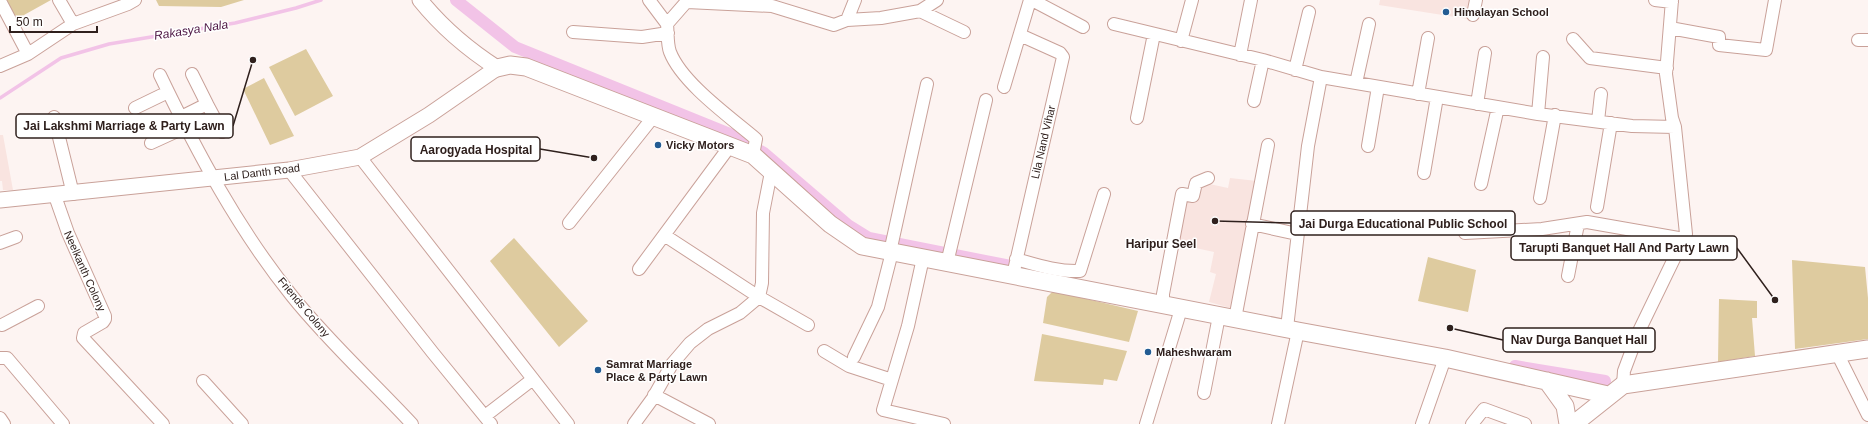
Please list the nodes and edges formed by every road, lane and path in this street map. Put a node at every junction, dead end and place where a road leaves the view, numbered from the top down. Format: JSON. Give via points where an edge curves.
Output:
{"nodes":[{"id":1,"x":59,"y":0,"type":"edge"},
{"id":2,"x":135,"y":0,"type":"edge"},
{"id":3,"x":420,"y":0,"type":"edge"},
{"id":4,"x":649,"y":0,"type":"edge"},
{"id":5,"x":855,"y":0,"type":"edge"},
{"id":6,"x":938,"y":0,"type":"edge"},
{"id":7,"x":1031,"y":0,"type":"edge"},
{"id":8,"x":1192,"y":0,"type":"edge"},
{"id":9,"x":1251,"y":0,"type":"edge"},
{"id":10,"x":1476,"y":0,"type":"edge"},
{"id":11,"x":1655,"y":0,"type":"edge"},
{"id":12,"x":1775,"y":0,"type":"edge"},
{"id":13,"x":0,"y":1,"type":"edge"},
{"id":14,"x":688,"y":1,"type":"edge"},
{"id":15,"x":1672,"y":1,"type":"edge"},
{"id":16,"x":920,"y":11,"type":"junction"},
{"id":17,"x":1309,"y":12,"type":"dead end"},
{"id":18,"x":1473,"y":15,"type":"dead end"},
{"id":19,"x":846,"y":20,"type":"junction"},
{"id":20,"x":74,"y":24,"type":"junction"},
{"id":21,"x":1114,"y":24,"type":"dead end"},
{"id":22,"x":1369,"y":24,"type":"dead end"},
{"id":23,"x":1082,"y":27,"type":"dead end"},
{"id":24,"x":1670,"y":28,"type":"junction"},
{"id":25,"x":668,"y":29,"type":"junction"},
{"id":26,"x":573,"y":32,"type":"dead end"},
{"id":27,"x":964,"y":32,"type":"dead end"},
{"id":28,"x":1154,"y":34,"type":"junction"},
{"id":29,"x":1020,"y":35,"type":"junction"},
{"id":30,"x":1428,"y":38,"type":"dead end"},
{"id":31,"x":1573,"y":39,"type":"dead end"},
{"id":32,"x":1181,"y":41,"type":"junction"},
{"id":33,"x":1485,"y":53,"type":"dead end"},
{"id":34,"x":28,"y":54,"type":"junction"},
{"id":35,"x":1240,"y":55,"type":"junction"},
{"id":36,"x":1543,"y":57,"type":"dead end"},
{"id":37,"x":1263,"y":60,"type":"junction"},
{"id":38,"x":0,"y":66,"type":"edge"},
{"id":39,"x":497,"y":68,"type":"junction"},
{"id":40,"x":1667,"y":68,"type":"junction"},
{"id":41,"x":1295,"y":70,"type":"junction"},
{"id":42,"x":192,"y":74,"type":"dead end"},
{"id":43,"x":160,"y":75,"type":"dead end"},
{"id":44,"x":1321,"y":77,"type":"junction"},
{"id":45,"x":927,"y":84,"type":"dead end"},
{"id":46,"x":1356,"y":84,"type":"junction"},
{"id":47,"x":1004,"y":87,"type":"dead end"},
{"id":48,"x":1378,"y":87,"type":"junction"},
{"id":49,"x":168,"y":92,"type":"junction"},
{"id":50,"x":1418,"y":94,"type":"junction"},
{"id":51,"x":1601,"y":94,"type":"dead end"},
{"id":52,"x":1437,"y":98,"type":"junction"},
{"id":53,"x":986,"y":100,"type":"dead end"},
{"id":54,"x":1254,"y":101,"type":"dead end"},
{"id":55,"x":207,"y":104,"type":"junction"},
{"id":56,"x":1477,"y":104,"type":"junction"},
{"id":57,"x":1498,"y":107,"type":"junction"},
{"id":58,"x":135,"y":108,"type":"dead end"},
{"id":59,"x":1538,"y":114,"type":"junction"},
{"id":60,"x":1555,"y":115,"type":"junction"},
{"id":61,"x":654,"y":116,"type":"junction"},
{"id":62,"x":54,"y":117,"type":"dead end"},
{"id":63,"x":1137,"y":118,"type":"dead end"},
{"id":64,"x":1598,"y":121,"type":"junction"},
{"id":65,"x":184,"y":122,"type":"junction"},
{"id":66,"x":1611,"y":123,"type":"junction"},
{"id":67,"x":1675,"y":127,"type":"junction"},
{"id":68,"x":222,"y":132,"type":"dead end"},
{"id":69,"x":151,"y":144,"type":"dead end"},
{"id":70,"x":730,"y":146,"type":"junction"},
{"id":71,"x":1268,"y":146,"type":"dead end"},
{"id":72,"x":1368,"y":146,"type":"dead end"},
{"id":73,"x":754,"y":150,"type":"junction"},
{"id":74,"x":360,"y":157,"type":"junction"},
{"id":75,"x":289,"y":170,"type":"junction"},
{"id":76,"x":771,"y":172,"type":"junction"},
{"id":77,"x":1424,"y":173,"type":"dead end"},
{"id":78,"x":213,"y":178,"type":"junction"},
{"id":79,"x":1208,"y":178,"type":"dead end"},
{"id":80,"x":1481,"y":184,"type":"dead end"},
{"id":81,"x":73,"y":194,"type":"junction"},
{"id":82,"x":1104,"y":194,"type":"dead end"},
{"id":83,"x":55,"y":196,"type":"junction"},
{"id":84,"x":1540,"y":198,"type":"dead end"},
{"id":85,"x":0,"y":200,"type":"edge"},
{"id":86,"x":1597,"y":207,"type":"dead end"},
{"id":87,"x":569,"y":223,"type":"dead end"},
{"id":88,"x":1252,"y":224,"type":"junction"},
{"id":89,"x":1578,"y":224,"type":"junction"},
{"id":90,"x":1465,"y":233,"type":"dead end"},
{"id":91,"x":1297,"y":234,"type":"junction"},
{"id":92,"x":664,"y":235,"type":"junction"},
{"id":93,"x":16,"y":237,"type":"dead end"},
{"id":94,"x":1684,"y":239,"type":"junction"},
{"id":95,"x":0,"y":243,"type":"edge"},
{"id":96,"x":891,"y":247,"type":"junction"},
{"id":97,"x":948,"y":257,"type":"junction"},
{"id":98,"x":923,"y":258,"type":"junction"},
{"id":99,"x":1015,"y":266,"type":"junction"},
{"id":100,"x":639,"y":269,"type":"dead end"},
{"id":101,"x":1568,"y":276,"type":"dead end"},
{"id":102,"x":759,"y":297,"type":"junction"},
{"id":103,"x":1163,"y":299,"type":"junction"},
{"id":104,"x":38,"y":306,"type":"dead end"},
{"id":105,"x":1181,"y":309,"type":"junction"},
{"id":106,"x":1231,"y":314,"type":"junction"},
{"id":107,"x":1,"y":324,"type":"edge"},
{"id":108,"x":808,"y":325,"type":"dead end"},
{"id":109,"x":1290,"y":325,"type":"junction"},
{"id":110,"x":1868,"y":349,"type":"edge"},
{"id":111,"x":824,"y":351,"type":"dead end"},
{"id":112,"x":1837,"y":353,"type":"junction"},
{"id":113,"x":854,"y":357,"type":"dead end"},
{"id":114,"x":0,"y":358,"type":"edge"},
{"id":115,"x":1445,"y":358,"type":"junction"},
{"id":116,"x":533,"y":379,"type":"junction"},
{"id":117,"x":892,"y":380,"type":"junction"},
{"id":118,"x":203,"y":381,"type":"dead end"},
{"id":119,"x":1547,"y":381,"type":"junction"},
{"id":120,"x":1623,"y":385,"type":"junction"},
{"id":121,"x":1204,"y":393,"type":"dead end"},
{"id":122,"x":654,"y":395,"type":"junction"},
{"id":123,"x":1608,"y":395,"type":"junction"},
{"id":124,"x":1868,"y":416,"type":"edge"},
{"id":125,"x":0,"y":418,"type":"edge"},
{"id":126,"x":488,"y":420,"type":"edge"},
{"id":127,"x":4,"y":424,"type":"edge"},
{"id":128,"x":63,"y":424,"type":"edge"},
{"id":129,"x":162,"y":424,"type":"edge"},
{"id":130,"x":242,"y":424,"type":"edge"},
{"id":131,"x":412,"y":424,"type":"edge"},
{"id":132,"x":568,"y":424,"type":"edge"},
{"id":133,"x":634,"y":424,"type":"edge"},
{"id":134,"x":709,"y":424,"type":"edge"},
{"id":135,"x":944,"y":424,"type":"edge"},
{"id":136,"x":1146,"y":424,"type":"edge"},
{"id":137,"x":1278,"y":424,"type":"edge"},
{"id":138,"x":1422,"y":424,"type":"edge"},
{"id":139,"x":1472,"y":424,"type":"edge"},
{"id":140,"x":1526,"y":424,"type":"edge"},
{"id":141,"x":1568,"y":424,"type":"edge"},
{"id":142,"x":1574,"y":424,"type":"edge"}],
"edges":[{"from":1,"to":20,"type":"street"},
{"from":2,"to":20,"type":"street"},
{"from":3,"to":39,"type":"street","via":[[432,14]]},
{"from":4,"to":25,"type":"street"},
{"from":5,"to":19,"type":"street"},
{"from":6,"to":16,"type":"street"},
{"from":7,"to":23,"type":"street"},
{"from":7,"to":29,"type":"street"},
{"from":8,"to":32,"type":"street"},
{"from":9,"to":35,"type":"street"},
{"from":10,"to":18,"type":"street"},
{"from":11,"to":15,"type":"street"},
{"from":12,"to":24,"type":"street","via":[[1766,50],[1719,45],[1719,36]]},
{"from":13,"to":34,"type":"street"},
{"from":14,"to":19,"type":"street","via":[[772,6],[834,25]]},
{"from":14,"to":25,"type":"street"},
{"from":15,"to":24,"type":"street"},
{"from":16,"to":19,"type":"street","via":[[881,18]]},
{"from":16,"to":27,"type":"street"},
{"from":17,"to":41,"type":"street"},
{"from":20,"to":34,"type":"street"},
{"from":21,"to":28,"type":"street"},
{"from":22,"to":46,"type":"street"},
{"from":24,"to":40,"type":"street"},
{"from":25,"to":26,"type":"street","via":[[642,37]]},
{"from":25,"to":73,"type":"street","via":[[670,51],[684,74],[756,139]]},
{"from":28,"to":32,"type":"street"},
{"from":28,"to":63,"type":"street"},
{"from":29,"to":47,"type":"street"},
{"from":29,"to":99,"type":"street","name":"Lila Nand Vihar","via":[[1060,53],[1063,57]]},
{"from":30,"to":50,"type":"street"},
{"from":31,"to":40,"type":"street","via":[[1590,58]]},
{"from":32,"to":35,"type":"street"},
{"from":33,"to":56,"type":"street"},
{"from":34,"to":38,"type":"street"},
{"from":35,"to":37,"type":"street"},
{"from":36,"to":59,"type":"street"},
{"from":37,"to":41,"type":"street"},
{"from":37,"to":54,"type":"street"},
{"from":39,"to":61,"type":"main road","via":[[510,65],[526,67]]},
{"from":39,"to":74,"type":"street","name":"Lal Danth Road","via":[[429,115]]},
{"from":40,"to":67,"type":"street"},
{"from":41,"to":44,"type":"street"},
{"from":42,"to":55,"type":"street"},
{"from":43,"to":49,"type":"street","name":"Friends Colony"},
{"from":44,"to":46,"type":"street"},
{"from":44,"to":91,"type":"street","via":[[1308,146]]},
{"from":45,"to":96,"type":"street"},
{"from":46,"to":48,"type":"street"},
{"from":48,"to":50,"type":"street"},
{"from":48,"to":72,"type":"street"},
{"from":49,"to":58,"type":"street"},
{"from":49,"to":65,"type":"street","name":"Friends Colony"},
{"from":50,"to":52,"type":"street"},
{"from":51,"to":64,"type":"street"},
{"from":52,"to":56,"type":"street"},
{"from":52,"to":77,"type":"street"},
{"from":53,"to":97,"type":"street"},
{"from":55,"to":65,"type":"street"},
{"from":55,"to":68,"type":"street"},
{"from":56,"to":57,"type":"street"},
{"from":57,"to":59,"type":"street"},
{"from":57,"to":80,"type":"street"},
{"from":59,"to":60,"type":"street"},
{"from":60,"to":64,"type":"street"},
{"from":60,"to":84,"type":"street"},
{"from":61,"to":70,"type":"main road"},
{"from":61,"to":87,"type":"street"},
{"from":62,"to":81,"type":"street"},
{"from":64,"to":66,"type":"street"},
{"from":65,"to":69,"type":"street"},
{"from":65,"to":78,"type":"street","name":"Friends Colony"},
{"from":66,"to":67,"type":"street"},
{"from":66,"to":86,"type":"street"},
{"from":67,"to":94,"type":"street","via":[[1686,234]]},
{"from":70,"to":73,"type":"main road"},
{"from":70,"to":92,"type":"street"},
{"from":71,"to":88,"type":"street"},
{"from":73,"to":76,"type":"main road"},
{"from":74,"to":75,"type":"street","name":"Lal Danth Road"},
{"from":74,"to":116,"type":"street"},
{"from":75,"to":78,"type":"street","name":"Lal Danth Road"},
{"from":75,"to":126,"type":"street","via":[[432,353]]},
{"from":76,"to":96,"type":"main road","via":[[854,242],[862,246]]},
{"from":76,"to":102,"type":"street","via":[[763,213],[762,283]]},
{"from":78,"to":81,"type":"street","name":"Lal Danth Road"},
{"from":78,"to":131,"type":"street","name":"Friends Colony","via":[[247,234],[292,296]]},
{"from":79,"to":103,"type":"street","via":[[1196,183],[1193,196],[1182,194]]},
{"from":81,"to":83,"type":"street","name":"Lal Danth Road"},
{"from":82,"to":99,"type":"street","via":[[1080,271]]},
{"from":83,"to":85,"type":"street","name":"Lal Danth Road"},
{"from":83,"to":129,"type":"street","name":"Neelkanth Colony","via":[[68,233],[105,316],[103,322],[84,333],[83,338]]},
{"from":88,"to":91,"type":"street"},
{"from":88,"to":106,"type":"street"},
{"from":89,"to":90,"type":"street","via":[[1542,229]]},
{"from":89,"to":94,"type":"street","via":[[1587,222]]},
{"from":89,"to":101,"type":"street"},
{"from":91,"to":109,"type":"street"},
{"from":92,"to":100,"type":"street"},
{"from":92,"to":102,"type":"street"},
{"from":93,"to":95,"type":"street"},
{"from":94,"to":120,"type":"street","via":[[1639,332],[1624,371]]},
{"from":96,"to":98,"type":"main road"},
{"from":96,"to":113,"type":"street","via":[[878,307]]},
{"from":97,"to":98,"type":"main road"},
{"from":97,"to":99,"type":"main road"},
{"from":98,"to":117,"type":"street","via":[[908,326]]},
{"from":99,"to":103,"type":"main road"},
{"from":102,"to":108,"type":"street"},
{"from":102,"to":122,"type":"street","via":[[740,313],[708,329],[690,343],[672,364]]},
{"from":103,"to":105,"type":"main road"},
{"from":104,"to":107,"type":"street"},
{"from":105,"to":106,"type":"main road"},
{"from":105,"to":136,"type":"street"},
{"from":106,"to":109,"type":"main road"},
{"from":106,"to":121,"type":"street"},
{"from":109,"to":115,"type":"main road"},
{"from":109,"to":137,"type":"street"},
{"from":110,"to":112,"type":"main road"},
{"from":111,"to":117,"type":"street","via":[[849,366]]},
{"from":112,"to":120,"type":"main road"},
{"from":112,"to":124,"type":"street"},
{"from":114,"to":128,"type":"street","via":[[7,358]]},
{"from":115,"to":119,"type":"main road"},
{"from":115,"to":138,"type":"street"},
{"from":116,"to":126,"type":"street"},
{"from":116,"to":132,"type":"street"},
{"from":117,"to":135,"type":"street","via":[[883,410]]},
{"from":118,"to":130,"type":"street"},
{"from":119,"to":123,"type":"main road"},
{"from":119,"to":141,"type":"main road","via":[[1566,406]]},
{"from":120,"to":123,"type":"main road"},
{"from":122,"to":133,"type":"street"},
{"from":122,"to":134,"type":"street"},
{"from":123,"to":142,"type":"main road"},
{"from":125,"to":127,"type":"street"},
{"from":139,"to":140,"type":"street","via":[[1484,409]]}]}
